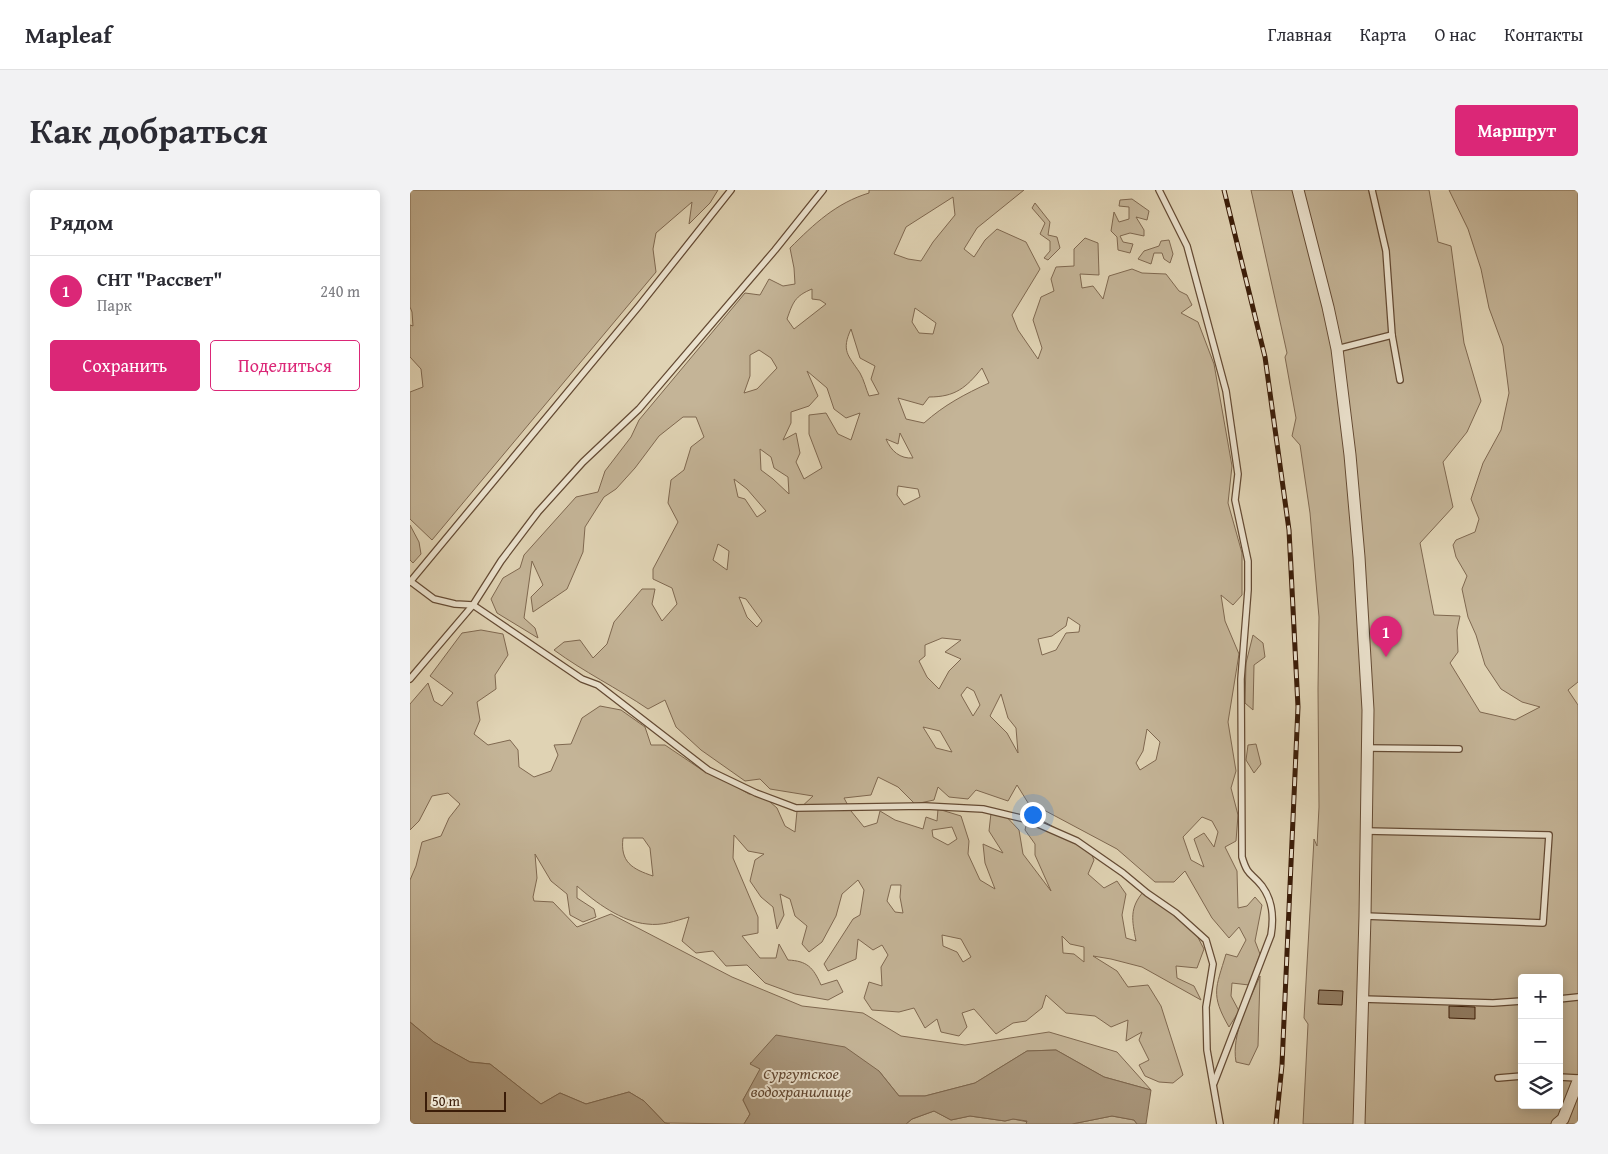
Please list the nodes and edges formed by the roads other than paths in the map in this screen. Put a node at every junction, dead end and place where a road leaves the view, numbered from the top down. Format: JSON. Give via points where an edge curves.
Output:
{"nodes":[{"id":1,"x":730,"y":190,"type":"edge"},
{"id":2,"x":823,"y":190,"type":"edge"},
{"id":3,"x":1159,"y":190,"type":"edge"},
{"id":4,"x":1298,"y":190,"type":"edge"},
{"id":5,"x":1372,"y":190,"type":"edge"},
{"id":6,"x":1392,"y":335,"type":"junction"},
{"id":7,"x":1336,"y":350,"type":"junction"},
{"id":8,"x":1400,"y":380,"type":"dead end"},
{"id":9,"x":410,"y":581,"type":"edge"},
{"id":10,"x":473,"y":605,"type":"junction"},
{"id":11,"x":410,"y":679,"type":"edge"},
{"id":12,"x":1367,"y":748,"type":"junction"},
{"id":13,"x":1459,"y":749,"type":"dead end"},
{"id":14,"x":1366,"y":832,"type":"junction"},
{"id":15,"x":1365,"y":916,"type":"junction"},
{"id":16,"x":1578,"y":997,"type":"edge"},
{"id":17,"x":1563,"y":998,"type":"edge"},
{"id":18,"x":1362,"y":999,"type":"junction"},
{"id":19,"x":1518,"y":1001,"type":"edge"},
{"id":20,"x":1518,"y":1076,"type":"edge"},
{"id":21,"x":1563,"y":1077,"type":"edge"},
{"id":22,"x":1498,"y":1078,"type":"dead end"},
{"id":23,"x":1578,"y":1079,"type":"edge"},
{"id":24,"x":1214,"y":1084,"type":"junction"},
{"id":25,"x":1220,"y":1124,"type":"edge"},
{"id":26,"x":1358,"y":1124,"type":"edge"},
{"id":27,"x":1558,"y":1124,"type":"edge"}],
"edges":[{"from":1,"to":9,"type":"lane","via":[[640,306]]},
{"from":2,"to":10,"type":"lane","via":[[639,409],[583,462],[538,512]]},
{"from":3,"to":24,"type":"lane","via":[[1187,246],[1226,391],[1238,474],[1235,500],[1248,561],[1241,679],[1242,857],[1246,871],[1271,901],[1274,919],[1271,936]]},
{"from":4,"to":7,"type":"street"},
{"from":5,"to":6,"type":"lane","via":[[1386,251]]},
{"from":6,"to":7,"type":"lane"},
{"from":6,"to":8,"type":"lane"},
{"from":7,"to":12,"type":"street","via":[[1360,558]]},
{"from":9,"to":10,"type":"lane","via":[[434,599]]},
{"from":10,"to":11,"type":"lane"},
{"from":10,"to":24,"type":"lane","via":[[582,679],[598,685],[708,770],[756,793],[796,808],[925,806],[982,809],[1029,820],[1077,841],[1176,912],[1206,940],[1214,964],[1206,1007],[1207,1050]]},
{"from":12,"to":13,"type":"lane"},
{"from":12,"to":14,"type":"street"},
{"from":14,"to":15,"type":"street"},
{"from":14,"to":15,"type":"lane","via":[[1549,835],[1543,922]]},
{"from":15,"to":18,"type":"street"},
{"from":16,"to":17,"type":"lane"},
{"from":18,"to":19,"type":"lane"},
{"from":18,"to":26,"type":"street"},
{"from":20,"to":22,"type":"lane"},
{"from":21,"to":23,"type":"lane"},
{"from":23,"to":27,"type":"street","via":[[1563,1119]]},
{"from":24,"to":25,"type":"lane"}]}
